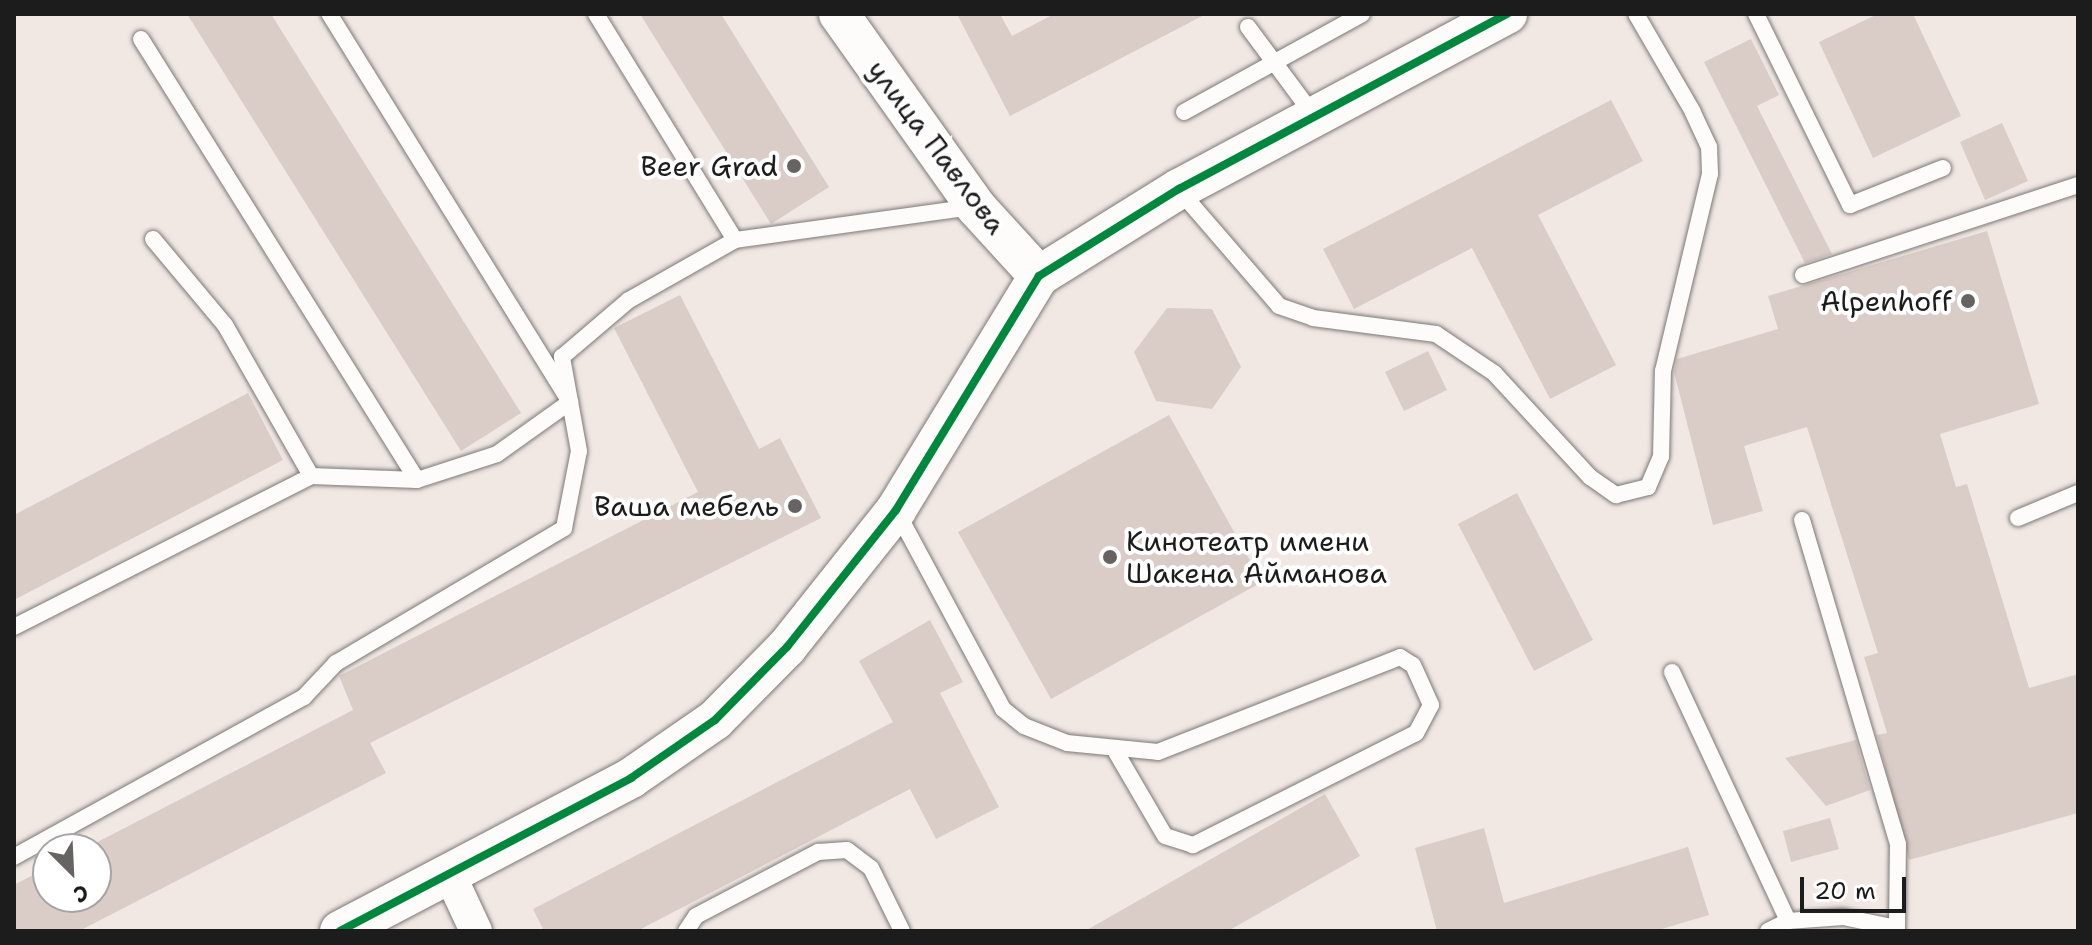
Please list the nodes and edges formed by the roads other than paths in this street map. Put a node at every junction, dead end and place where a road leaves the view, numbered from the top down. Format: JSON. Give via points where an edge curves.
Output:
{"nodes":[{"id":1,"x":329,"y":14,"type":"edge"},
{"id":2,"x":596,"y":14,"type":"edge"},
{"id":3,"x":839,"y":14,"type":"edge"},
{"id":4,"x":1362,"y":14,"type":"edge"},
{"id":5,"x":1636,"y":14,"type":"edge"},
{"id":6,"x":1756,"y":14,"type":"edge"},
{"id":7,"x":1487,"y":18,"type":"edge"},
{"id":8,"x":1248,"y":27,"type":"dead end"},
{"id":9,"x":141,"y":39,"type":"dead end"},
{"id":10,"x":1275,"y":62,"type":"junction"},
{"id":11,"x":1184,"y":112,"type":"dead end"},
{"id":12,"x":1315,"y":117,"type":"junction"},
{"id":13,"x":1943,"y":168,"type":"dead end"},
{"id":14,"x":2078,"y":185,"type":"edge"},
{"id":15,"x":1179,"y":189,"type":"junction"},
{"id":16,"x":976,"y":207,"type":"junction"},
{"id":17,"x":153,"y":239,"type":"dead end"},
{"id":18,"x":735,"y":240,"type":"junction"},
{"id":19,"x":1803,"y":275,"type":"dead end"},
{"id":20,"x":1039,"y":276,"type":"junction"},
{"id":21,"x":570,"y":402,"type":"junction"},
{"id":22,"x":311,"y":476,"type":"junction"},
{"id":23,"x":417,"y":480,"type":"junction"},
{"id":24,"x":2078,"y":493,"type":"edge"},
{"id":25,"x":896,"y":510,"type":"junction"},
{"id":26,"x":2018,"y":518,"type":"dead end"},
{"id":27,"x":1802,"y":520,"type":"dead end"},
{"id":28,"x":14,"y":627,"type":"edge"},
{"id":29,"x":1672,"y":672,"type":"dead end"},
{"id":30,"x":1116,"y":752,"type":"junction"},
{"id":31,"x":14,"y":857,"type":"edge"},
{"id":32,"x":449,"y":873,"type":"junction"},
{"id":33,"x":1788,"y":921,"type":"junction"},
{"id":34,"x":1896,"y":930,"type":"edge"},
{"id":35,"x":340,"y":931,"type":"edge"},
{"id":36,"x":476,"y":931,"type":"edge"},
{"id":37,"x":686,"y":931,"type":"edge"},
{"id":38,"x":902,"y":931,"type":"edge"},
{"id":39,"x":1768,"y":931,"type":"edge"}],
"edges":[{"from":1,"to":21,"type":"lane"},
{"from":2,"to":18,"type":"lane"},
{"from":3,"to":16,"type":"street","name":"улица Павлова"},
{"from":4,"to":10,"type":"lane"},
{"from":5,"to":15,"type":"lane","via":[[1693,112],[1709,147],[1710,174],[1663,371],[1661,457],[1648,487],[1616,495],[1590,477],[1494,373],[1436,334],[1313,318],[1279,306]]},
{"from":6,"to":13,"type":"lane","via":[[1850,205]]},
{"from":7,"to":12,"type":"street"},
{"from":8,"to":10,"type":"lane"},
{"from":9,"to":23,"type":"lane"},
{"from":10,"to":11,"type":"lane"},
{"from":10,"to":12,"type":"lane"},
{"from":12,"to":15,"type":"street"},
{"from":14,"to":19,"type":"lane"},
{"from":15,"to":20,"type":"street"},
{"from":16,"to":18,"type":"lane"},
{"from":16,"to":20,"type":"street","name":"улица Павлова"},
{"from":17,"to":22,"type":"lane","via":[[225,325]]},
{"from":18,"to":21,"type":"lane","via":[[629,300],[562,357]]},
{"from":20,"to":25,"type":"street"},
{"from":21,"to":23,"type":"lane","via":[[497,454]]},
{"from":21,"to":31,"type":"lane","via":[[579,451],[564,528],[336,663],[304,697]]},
{"from":22,"to":23,"type":"lane"},
{"from":22,"to":28,"type":"lane"},
{"from":24,"to":26,"type":"lane"},
{"from":25,"to":30,"type":"lane","via":[[1003,709],[1024,726]]},
{"from":25,"to":32,"type":"street","via":[[787,647],[715,720],[631,778]]},
{"from":27,"to":34,"type":"lane","via":[[1898,844]]},
{"from":29,"to":33,"type":"lane"},
{"from":30,"to":30,"type":"lane","via":[[1158,752],[1383,659],[1400,657],[1413,665],[1431,705],[1416,733],[1193,845],[1165,836]]},
{"from":32,"to":35,"type":"street"},
{"from":32,"to":36,"type":"street"},
{"from":33,"to":34,"type":"lane","via":[[1843,917]]},
{"from":33,"to":39,"type":"lane"},
{"from":37,"to":38,"type":"lane","via":[[696,916],[818,852],[847,850],[871,868]]}]}
